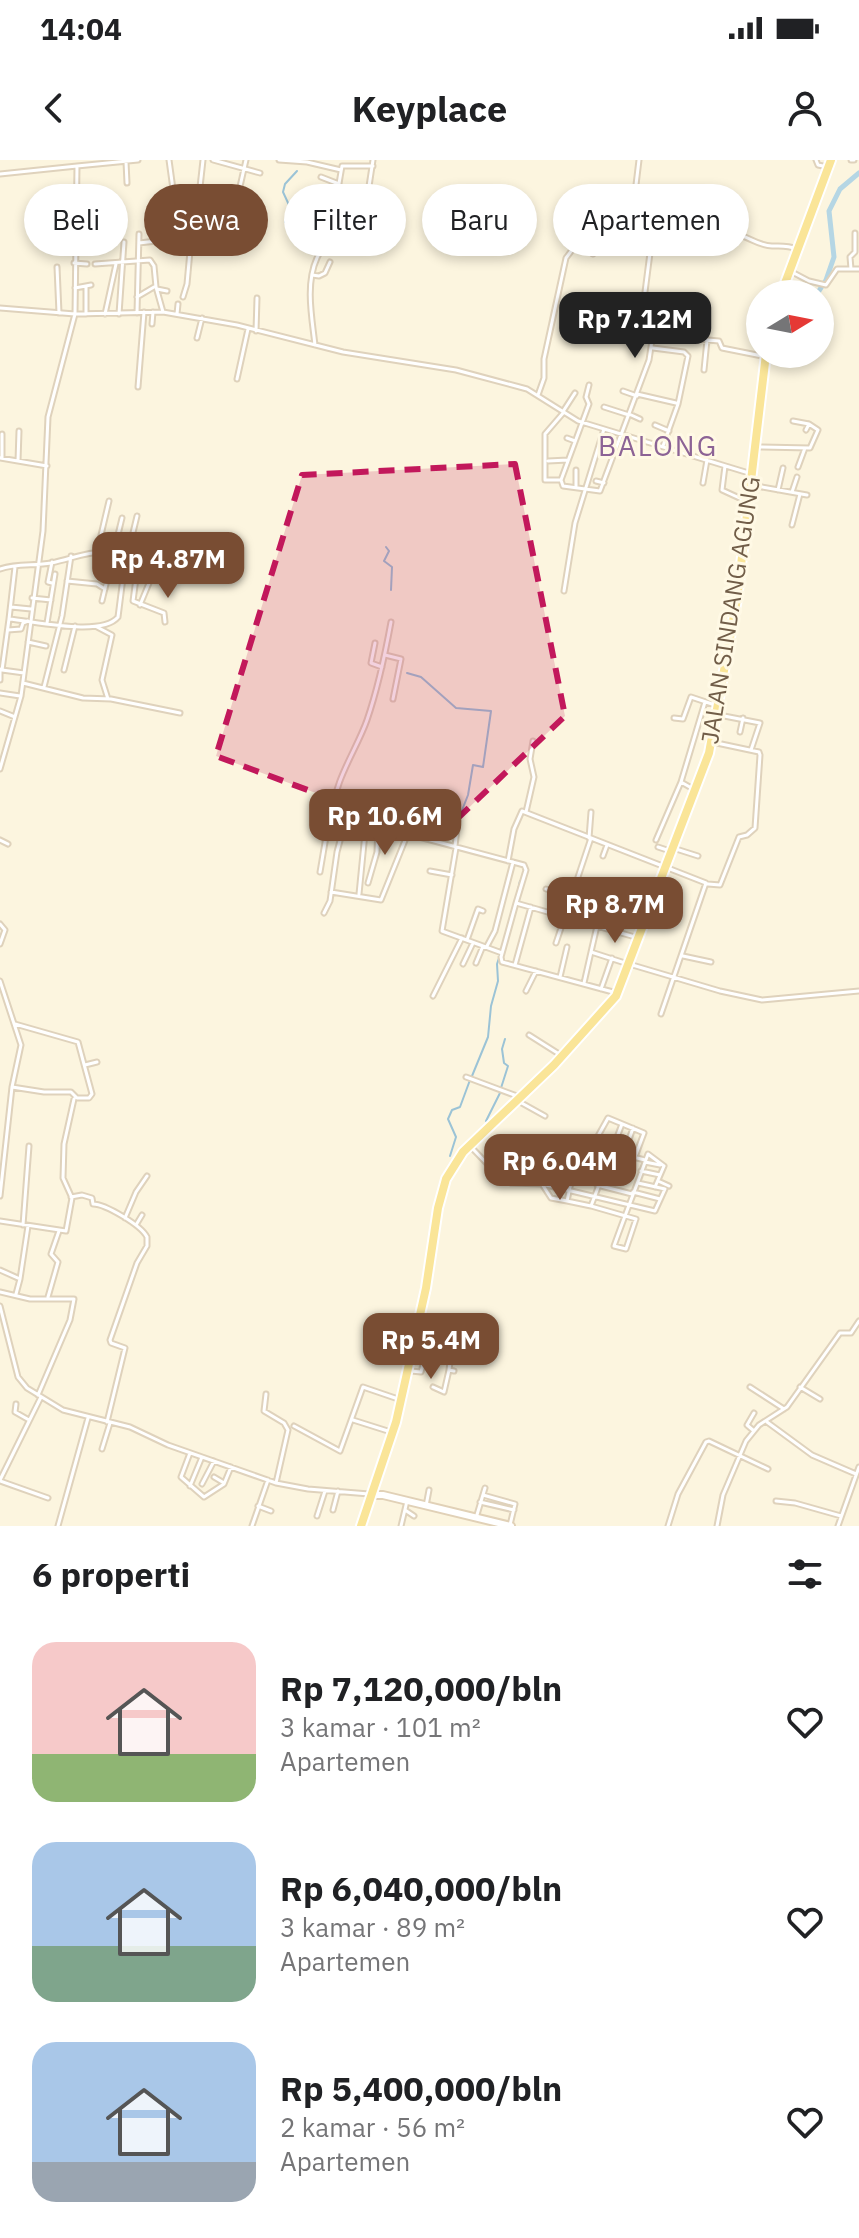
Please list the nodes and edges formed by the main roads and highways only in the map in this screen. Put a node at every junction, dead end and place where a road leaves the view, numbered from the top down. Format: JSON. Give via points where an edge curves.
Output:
{"nodes":[{"id":1,"x":830,"y":164,"type":"edge"},
{"id":2,"x":786,"y":280,"type":"edge"},
{"id":3,"x":765,"y":368,"type":"edge"},
{"id":4,"x":377,"y":1492,"type":"junction"},
{"id":5,"x":495,"y":1524,"type":"edge"},
{"id":6,"x":361,"y":1526,"type":"edge"},
{"id":7,"x":510,"y":1526,"type":"edge"}],
"edges":[{"from":1,"to":2,"type":"main road"},
{"from":3,"to":4,"type":"main road","name":"JALAN SINDANG AGUNG","via":[[737,599],[712,742],[617,993],[453,1165],[440,1195],[426,1288]]},
{"from":4,"to":5,"type":"main road"},
{"from":4,"to":6,"type":"main road","name":"JALAN SINDANG AGUNG"},
{"from":5,"to":7,"type":"main road"}]}
